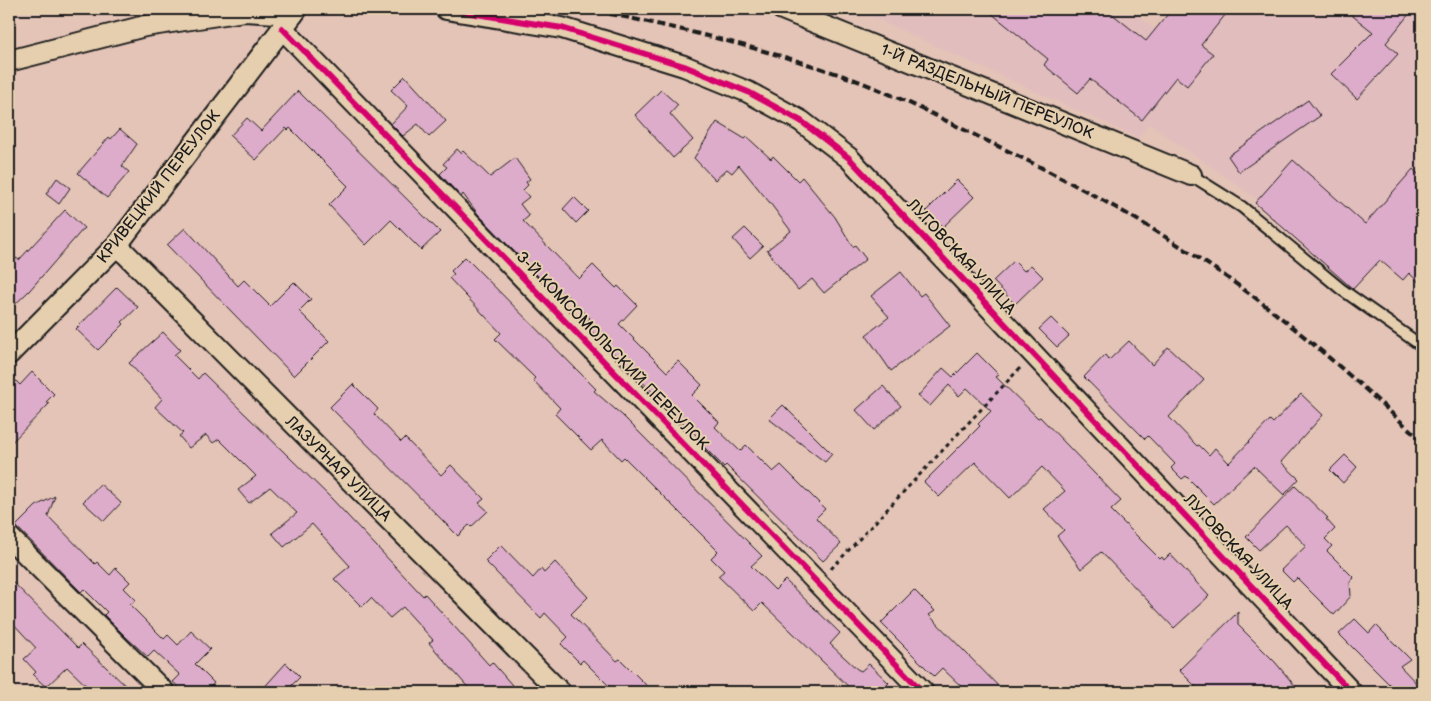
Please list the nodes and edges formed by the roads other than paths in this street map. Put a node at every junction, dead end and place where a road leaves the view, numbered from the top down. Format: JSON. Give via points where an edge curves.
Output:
{"nodes":[{"id":1,"x":446,"y":9,"type":"edge"},
{"id":2,"x":782,"y":9,"type":"edge"},
{"id":3,"x":291,"y":17,"type":"edge"},
{"id":4,"x":9,"y":61,"type":"edge"},
{"id":5,"x":1191,"y":175,"type":"joint"},
{"id":6,"x":116,"y":245,"type":"junction"},
{"id":7,"x":1422,"y":346,"type":"edge"},
{"id":8,"x":9,"y":354,"type":"edge"},
{"id":9,"x":9,"y":536,"type":"edge"},
{"id":10,"x":164,"y":692,"type":"edge"},
{"id":11,"x":560,"y":692,"type":"edge"},
{"id":12,"x":923,"y":692,"type":"edge"},
{"id":13,"x":1351,"y":692,"type":"edge"}],
"edges":[{"from":1,"to":13,"type":"street","name":"ЛУГОВСКАЯ УЛИЦА","via":[[562,28],[665,60],[748,92],[801,120],[849,158]]},
{"from":2,"to":5,"type":"street","name":"1-Й РАЗДЕЛЬНЫЙ ПЕРЕУЛОК"},
{"from":3,"to":4,"type":"street","via":[[244,11],[145,26]]},
{"from":3,"to":6,"type":"street","name":"КРИВЕЦКИЙ ПЕРЕУЛОК"},
{"from":3,"to":12,"type":"street","name":"3-Й КОМСОМОЛЬСКИЙ ПЕРЕУЛОК","via":[[816,584]]},
{"from":5,"to":7,"type":"lane","via":[[1242,207],[1342,289]]},
{"from":6,"to":8,"type":"street","name":"КРИВЕЦКИЙ ПЕРЕУЛОК"},
{"from":6,"to":11,"type":"street","name":"ЛАЗУРНАЯ УЛИЦА"},
{"from":9,"to":10,"type":"street"}]}
